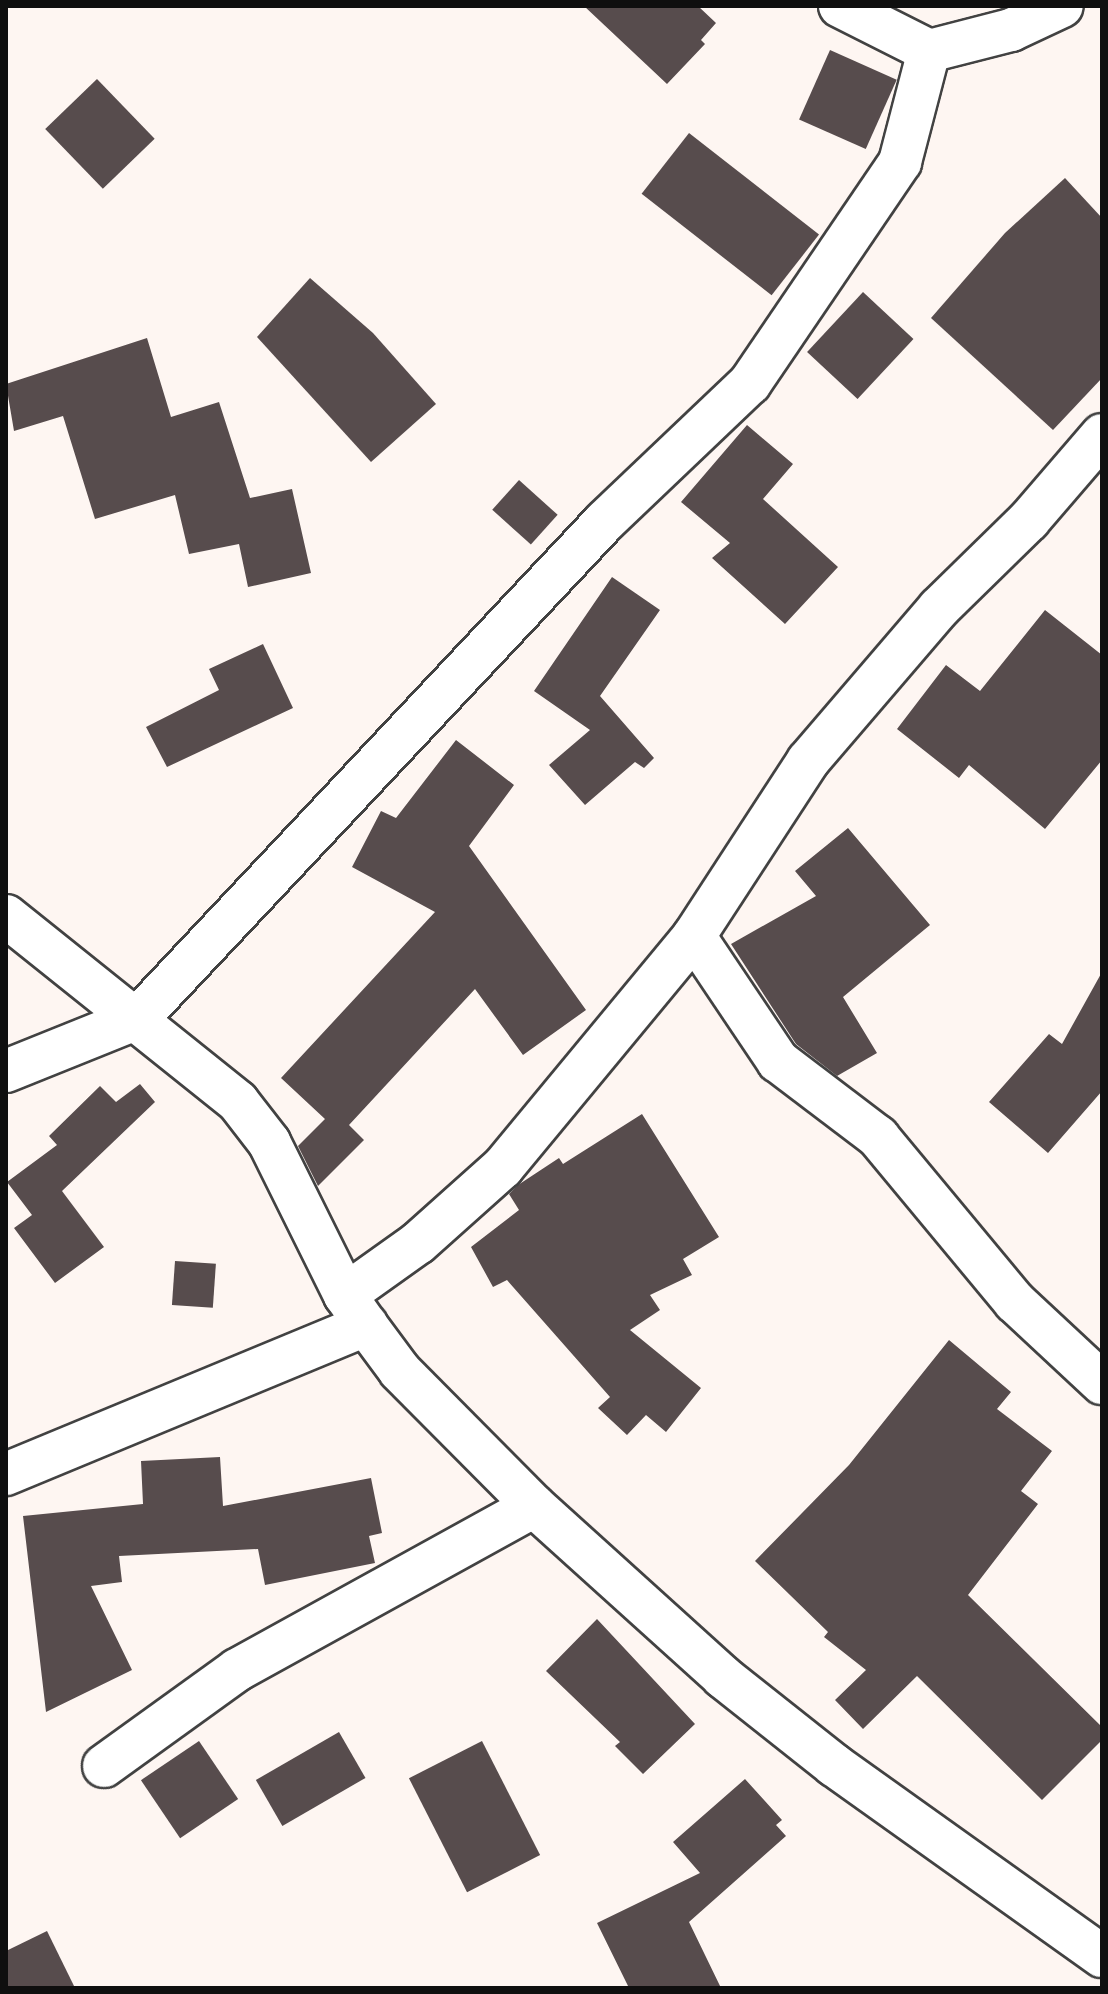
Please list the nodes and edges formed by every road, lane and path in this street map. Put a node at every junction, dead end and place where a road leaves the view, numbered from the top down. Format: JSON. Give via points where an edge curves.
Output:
{"nodes":[{"id":1,"x":840,"y":6,"type":"edge"},
{"id":2,"x":1062,"y":6,"type":"edge"},
{"id":3,"x":929,"y":51,"type":"junction"},
{"id":4,"x":1102,"y":435,"type":"edge"},
{"id":5,"x":6,"y":916,"type":"edge"},
{"id":6,"x":694,"y":936,"type":"junction"},
{"id":7,"x":138,"y":1018,"type":"junction"},
{"id":8,"x":6,"y":1071,"type":"edge"},
{"id":9,"x":356,"y":1310,"type":"junction"},
{"id":10,"x":1102,"y":1383,"type":"edge"},
{"id":11,"x":6,"y":1474,"type":"edge"},
{"id":12,"x":534,"y":1506,"type":"junction"},
{"id":13,"x":104,"y":1766,"type":"dead end"},
{"id":14,"x":1102,"y":1956,"type":"edge"}],
"edges":[{"from":1,"to":3,"type":"street"},
{"from":2,"to":3,"type":"street","via":[[1011,30]]},
{"from":3,"to":7,"type":"street","via":[[900,162],[750,383],[605,521]]},
{"from":4,"to":6,"type":"street","via":[[1029,520],[939,608],[808,761]]},
{"from":5,"to":7,"type":"street"},
{"from":6,"to":9,"type":"street","via":[[503,1167],[418,1243]]},
{"from":6,"to":10,"type":"street","via":[[778,1061],[878,1137],[1015,1302]]},
{"from":7,"to":8,"type":"street"},
{"from":7,"to":9,"type":"street","via":[[238,1102],[269,1142]]},
{"from":9,"to":11,"type":"street"},
{"from":9,"to":12,"type":"street","via":[[400,1371]]},
{"from":12,"to":13,"type":"street","via":[[237,1670]]},
{"from":12,"to":14,"type":"street","via":[[735,1687],[834,1765]]}]}
